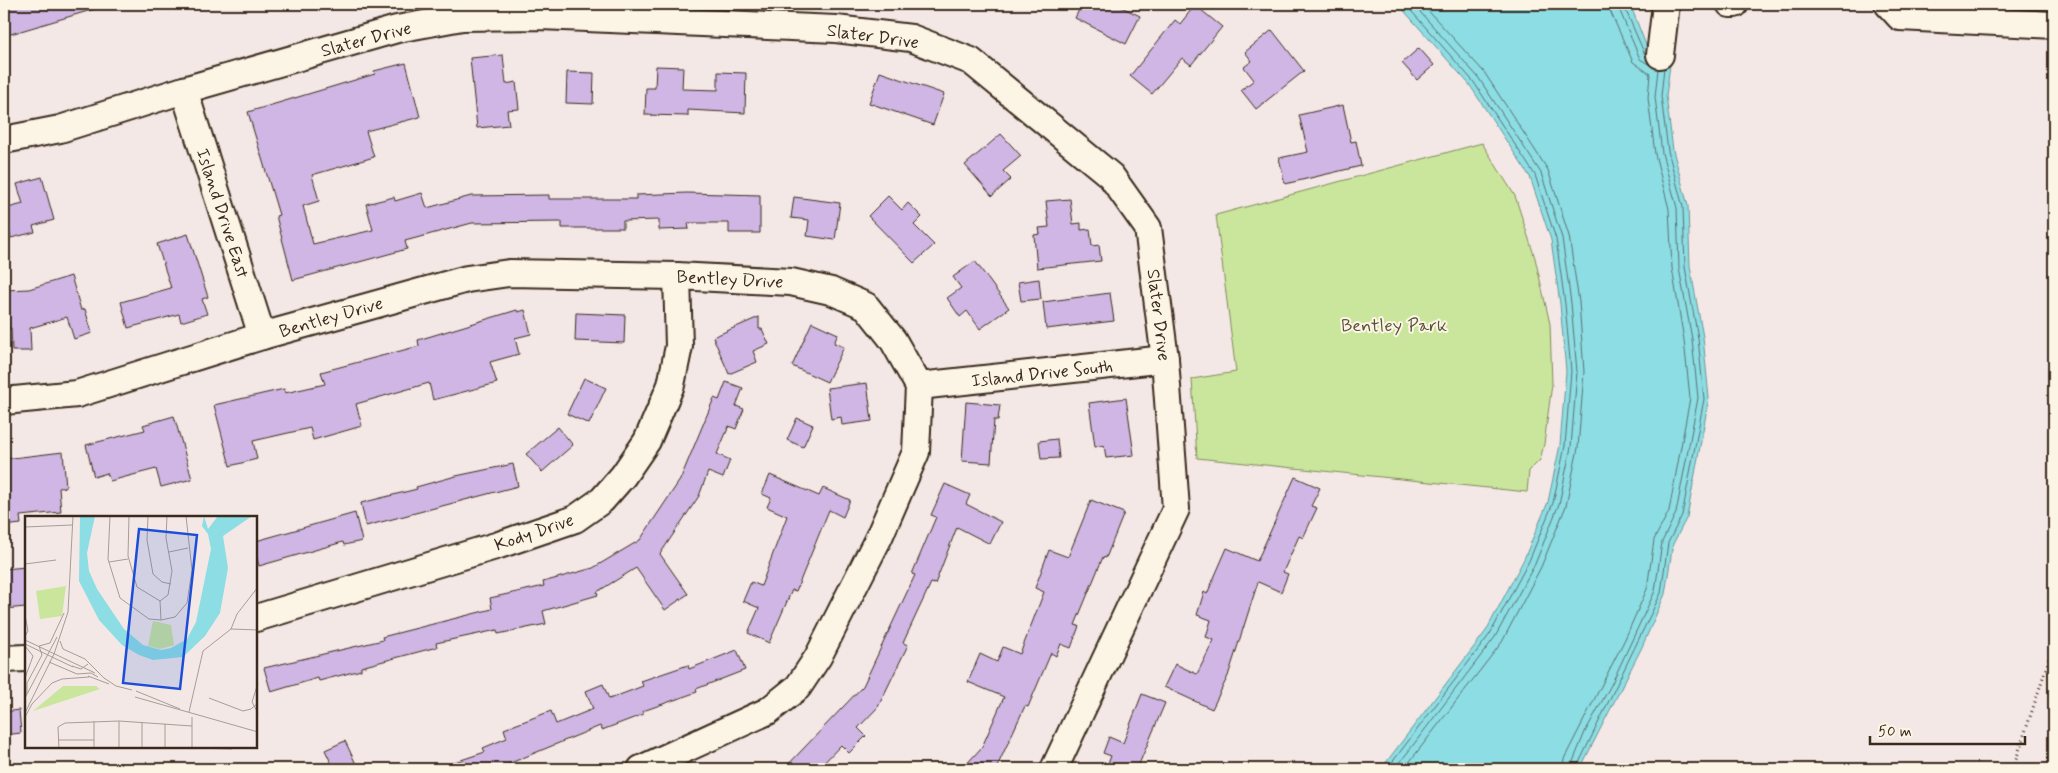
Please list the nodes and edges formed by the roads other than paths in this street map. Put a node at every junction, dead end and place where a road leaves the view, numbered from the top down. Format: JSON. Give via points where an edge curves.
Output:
{"nodes":[{"id":1,"x":1666,"y":4,"type":"edge"},
{"id":2,"x":1730,"y":4,"type":"edge"},
{"id":3,"x":1735,"y":4,"type":"edge"},
{"id":4,"x":1888,"y":4,"type":"edge"},
{"id":5,"x":2054,"y":25,"type":"edge"},
{"id":6,"x":1660,"y":55,"type":"dead end"},
{"id":7,"x":184,"y":90,"type":"junction"},
{"id":8,"x":4,"y":140,"type":"edge"},
{"id":9,"x":677,"y":276,"type":"junction"},
{"id":10,"x":262,"y":336,"type":"junction"},
{"id":11,"x":1166,"y":359,"type":"junction"},
{"id":12,"x":919,"y":386,"type":"junction"},
{"id":13,"x":4,"y":402,"type":"edge"},
{"id":14,"x":258,"y":617,"type":"edge"},
{"id":15,"x":25,"y":658,"type":"edge"},
{"id":16,"x":4,"y":659,"type":"edge"},
{"id":17,"x":641,"y":769,"type":"edge"},
{"id":18,"x":1054,"y":769,"type":"edge"}],
"edges":[{"from":1,"to":6,"type":"street"},
{"from":2,"to":3,"type":"street"},
{"from":4,"to":5,"type":"street","via":[[1900,17]]},
{"from":7,"to":8,"type":"street","name":"Slater Drive","via":[[60,129]]},
{"from":7,"to":10,"type":"street","name":"Island Drive East"},
{"from":7,"to":11,"type":"street","name":"Slater Drive","via":[[396,29],[462,17],[540,16],[836,29],[911,38],[971,60],[1110,176],[1148,228]]},
{"from":9,"to":10,"type":"street","name":"Bentley Drive","via":[[509,273],[467,278]]},
{"from":9,"to":12,"type":"street","name":"Bentley Drive","via":[[791,282],[831,291],[866,306],[893,340]]},
{"from":9,"to":14,"type":"street","name":"Kody Drive","via":[[679,346],[671,385],[647,441],[624,476],[602,500],[575,519],[499,545]]},
{"from":10,"to":13,"type":"street","name":"Bentley Drive","via":[[77,394]]},
{"from":11,"to":12,"type":"street","name":"Island Drive South"},
{"from":11,"to":18,"type":"street","name":"Slater Drive","via":[[1176,509]]},
{"from":12,"to":17,"type":"street","via":[[916,452],[874,546],[818,657],[798,687],[768,711]]},
{"from":15,"to":16,"type":"street"}]}
